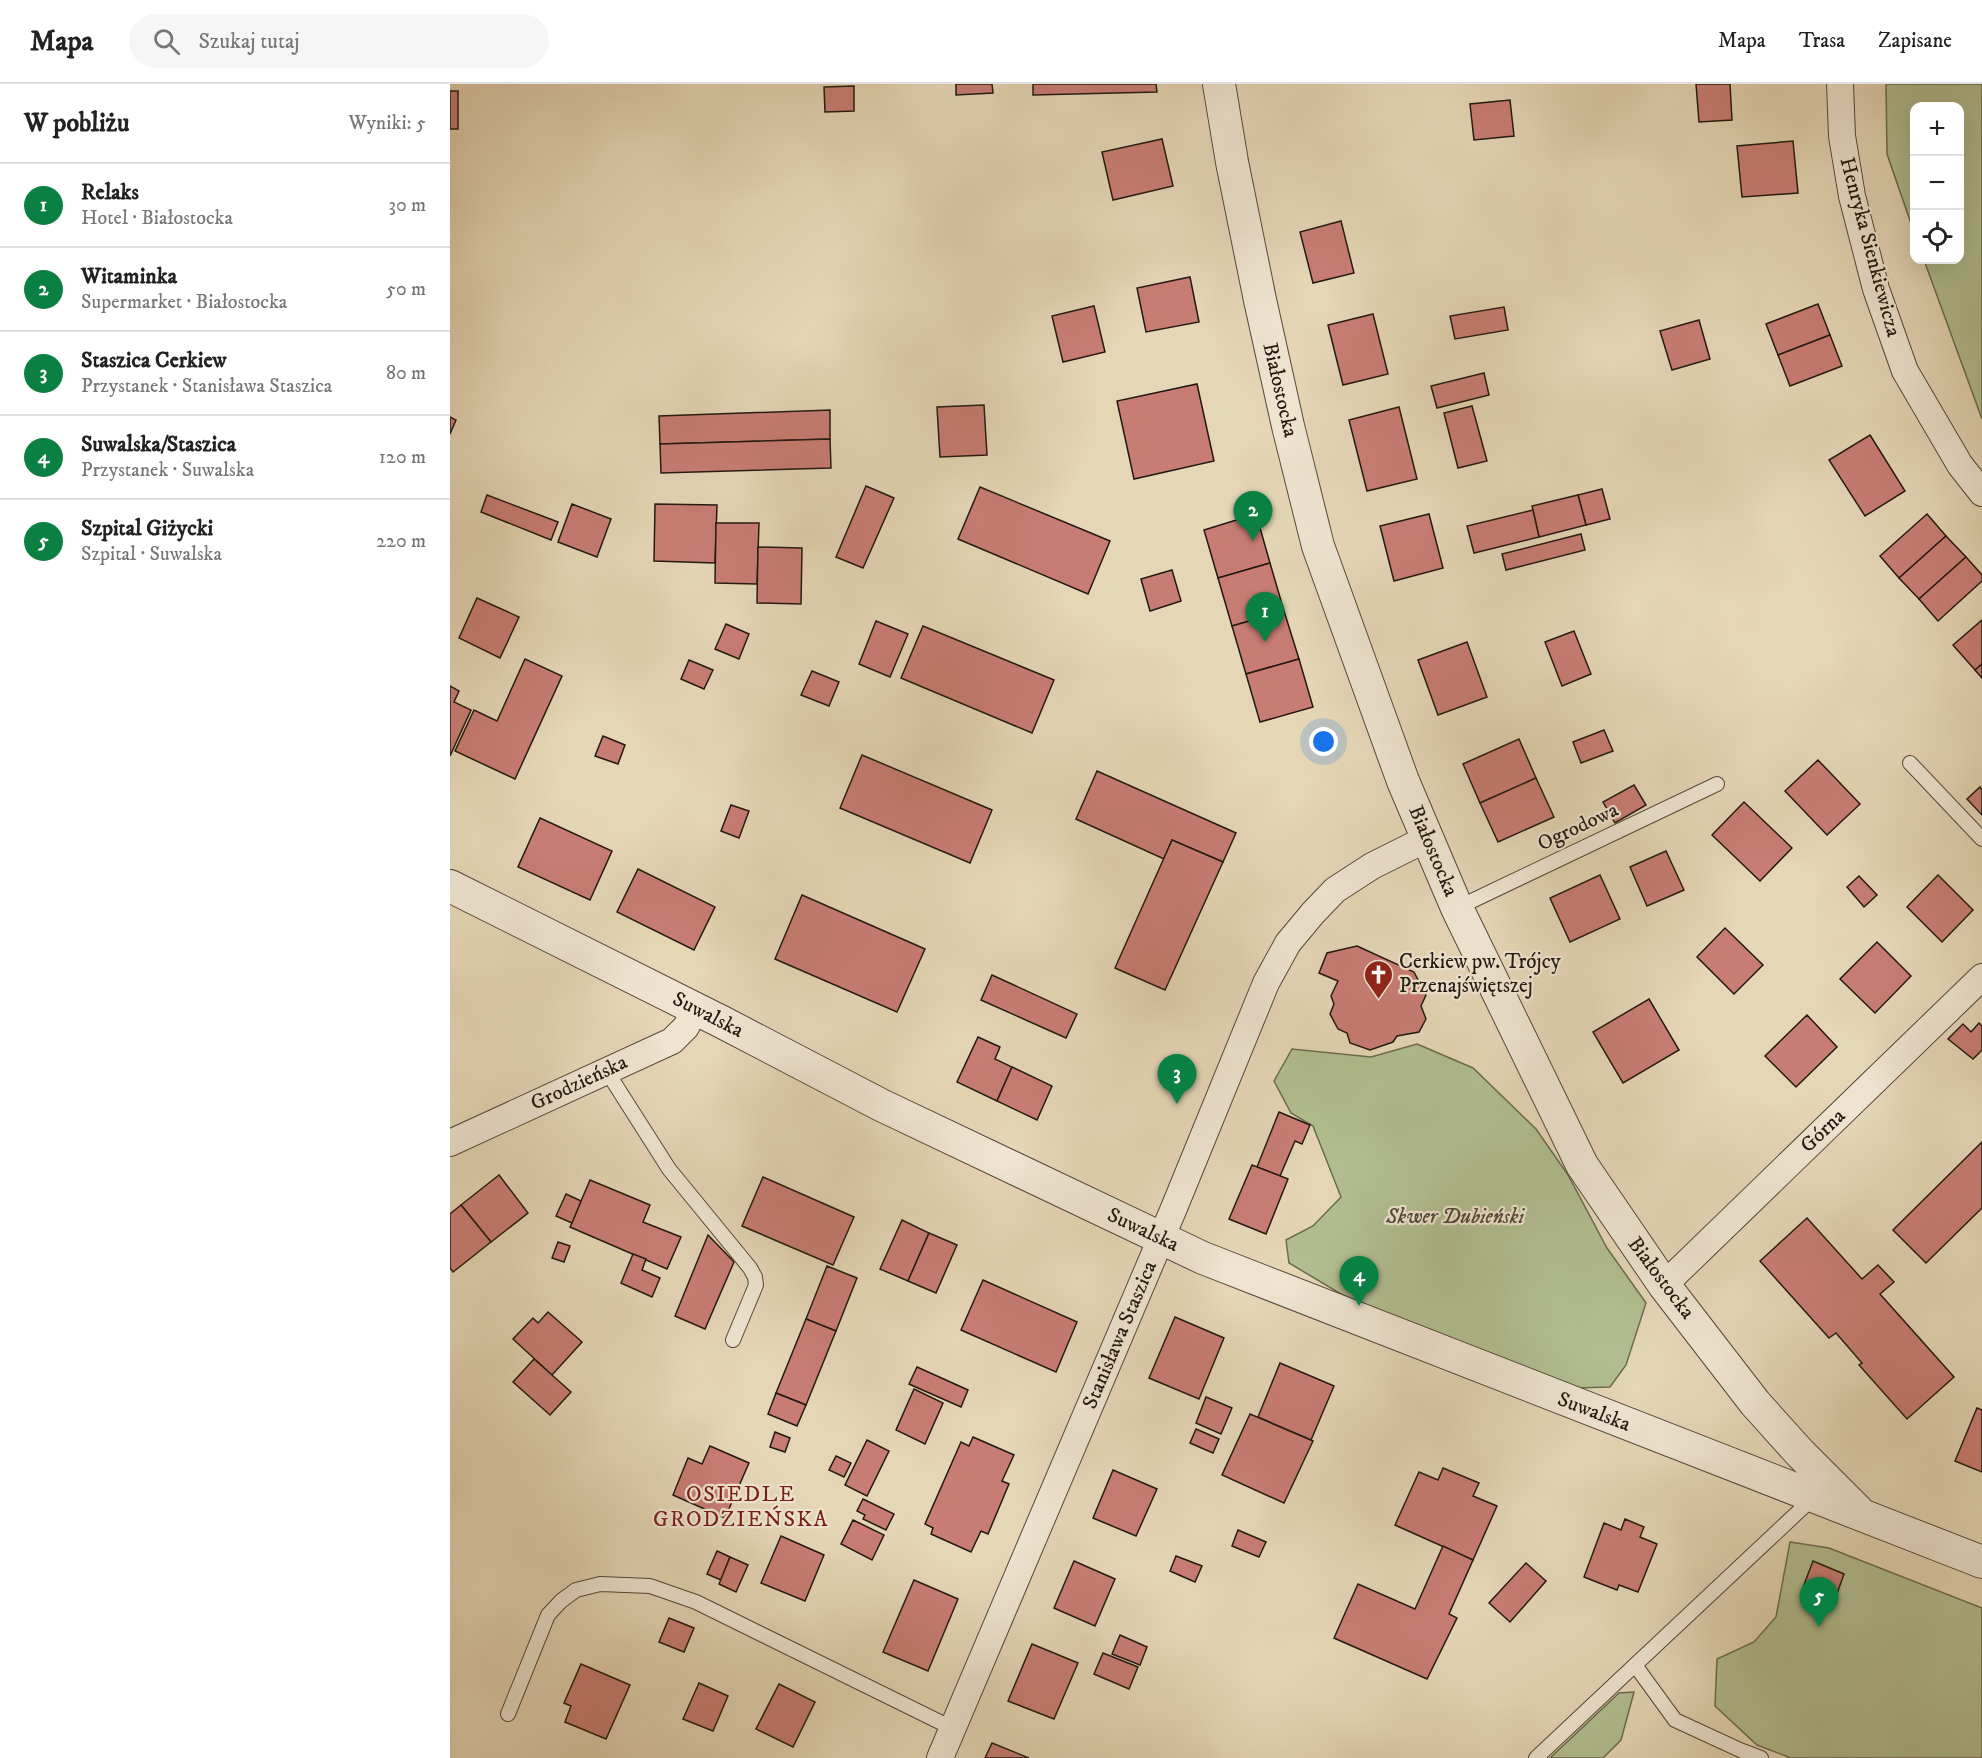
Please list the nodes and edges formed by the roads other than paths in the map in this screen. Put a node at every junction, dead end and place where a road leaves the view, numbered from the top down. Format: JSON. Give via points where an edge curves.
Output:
{"nodes":[{"id":1,"x":1219,"y":84,"type":"edge"},
{"id":2,"x":1840,"y":84,"type":"edge"},
{"id":3,"x":1982,"y":493,"type":"edge"},
{"id":4,"x":1911,"y":763,"type":"dead end"},
{"id":5,"x":1717,"y":784,"type":"dead end"},
{"id":6,"x":1428,"y":838,"type":"junction"},
{"id":7,"x":1982,"y":839,"type":"edge"},
{"id":8,"x":450,"y":886,"type":"edge"},
{"id":9,"x":1457,"y":908,"type":"junction"},
{"id":10,"x":1982,"y":977,"type":"edge"},
{"id":11,"x":695,"y":1009,"type":"junction"},
{"id":12,"x":606,"y":1070,"type":"junction"},
{"id":13,"x":450,"y":1143,"type":"edge"},
{"id":14,"x":1162,"y":1238,"type":"junction"},
{"id":15,"x":1664,"y":1285,"type":"junction"},
{"id":16,"x":733,"y":1340,"type":"dead end"},
{"id":17,"x":1813,"y":1498,"type":"junction"},
{"id":18,"x":1863,"y":1516,"type":"junction"},
{"id":19,"x":1982,"y":1562,"type":"edge"},
{"id":20,"x":1635,"y":1665,"type":"junction"},
{"id":21,"x":508,"y":1714,"type":"dead end"},
{"id":22,"x":952,"y":1728,"type":"junction"},
{"id":23,"x":940,"y":1758,"type":"edge"},
{"id":24,"x":1536,"y":1758,"type":"edge"},
{"id":25,"x":1761,"y":1758,"type":"edge"}],
"edges":[{"from":1,"to":6,"type":"street","name":"Białostocka","via":[[1262,310],[1318,546],[1403,781]]},
{"from":2,"to":3,"type":"street","name":"Henryka Sienkiewicza","via":[[1842,136],[1852,196],[1876,289],[1905,371],[1960,465]]},
{"from":4,"to":7,"type":"lane"},
{"from":5,"to":9,"type":"lane","name":"Ogrodowa"},
{"from":6,"to":9,"type":"street","name":"Białostocka"},
{"from":6,"to":14,"type":"street","name":"Stanisława Staszica","via":[[1335,890],[1287,943],[1266,983]]},
{"from":8,"to":11,"type":"street","name":"Suwalska"},
{"from":9,"to":15,"type":"street","name":"Białostocka","via":[[1582,1165]]},
{"from":10,"to":15,"type":"street","name":"Górna"},
{"from":11,"to":12,"type":"street","name":"Grodzieńska","via":[[686,1028],[672,1041]]},
{"from":11,"to":14,"type":"street","name":"Suwalska","via":[[892,1110]]},
{"from":12,"to":13,"type":"street","name":"Grodzieńska"},
{"from":12,"to":16,"type":"lane","via":[[669,1169],[755,1277],[756,1285]]},
{"from":14,"to":17,"type":"street","name":"Suwalska","via":[[1203,1258]]},
{"from":14,"to":22,"type":"street","name":"Stanisława Staszica"},
{"from":15,"to":18,"type":"street","name":"Białostocka","via":[[1755,1403]]},
{"from":17,"to":18,"type":"street","name":"Suwalska"},
{"from":17,"to":20,"type":"lane"},
{"from":18,"to":19,"type":"street","name":"Suwalska"},
{"from":20,"to":24,"type":"lane"},
{"from":20,"to":25,"type":"lane","via":[[1675,1720]]},
{"from":21,"to":22,"type":"lane","via":[[548,1615],[576,1590],[600,1584],[650,1586],[696,1602]]},
{"from":22,"to":23,"type":"street","name":"Stanisława Staszica"}]}
